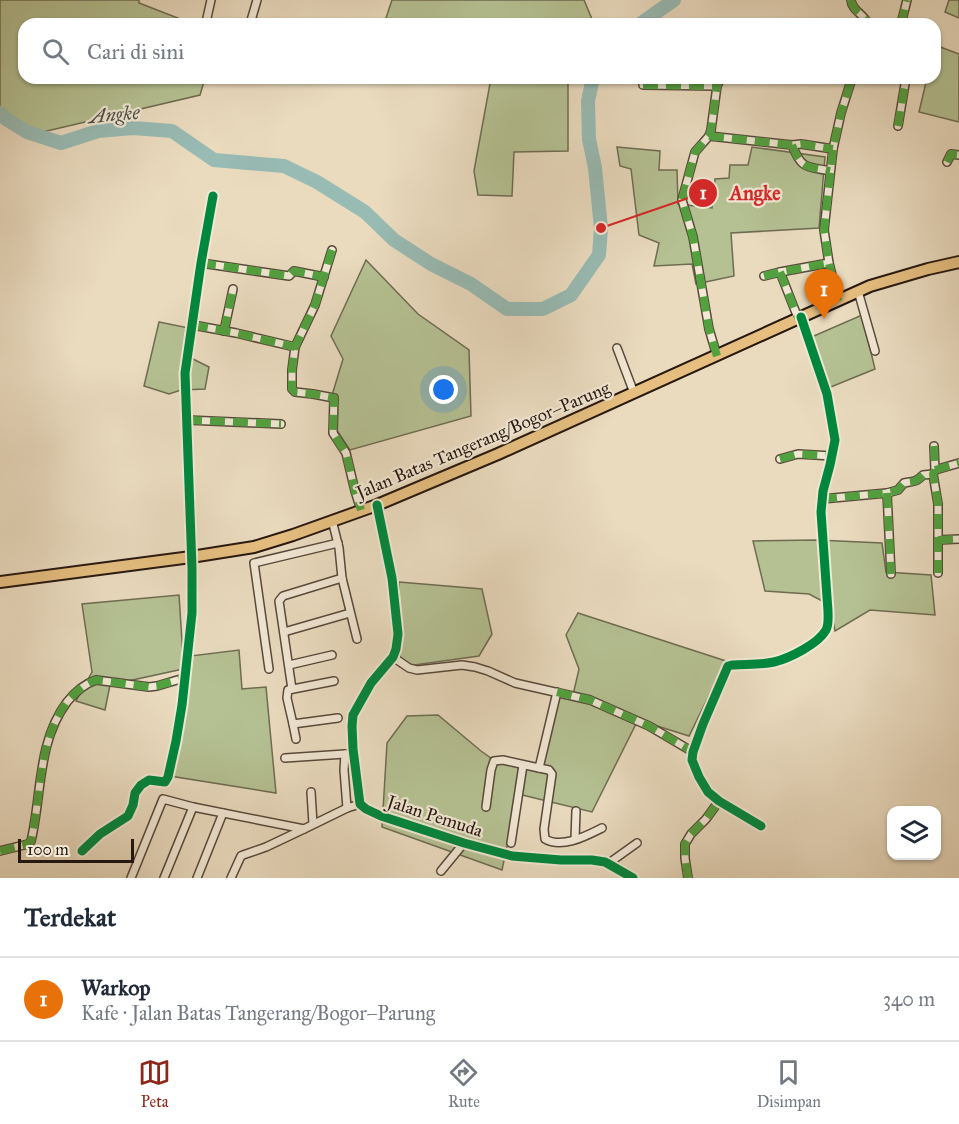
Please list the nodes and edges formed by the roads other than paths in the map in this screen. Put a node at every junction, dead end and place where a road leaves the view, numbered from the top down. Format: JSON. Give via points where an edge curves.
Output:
{"nodes":[{"id":1,"x":211,"y":0,"type":"edge"},
{"id":2,"x":257,"y":0,"type":"edge"},
{"id":3,"x":851,"y":0,"type":"edge"},
{"id":4,"x":907,"y":0,"type":"edge"},
{"id":5,"x":207,"y":18,"type":"dead end"},
{"id":6,"x":252,"y":18,"type":"edge"},
{"id":7,"x":865,"y":18,"type":"edge"},
{"id":8,"x":902,"y":18,"type":"edge"},
{"id":9,"x":850,"y":84,"type":"edge"},
{"id":10,"x":905,"y":84,"type":"edge"},
{"id":11,"x":643,"y":85,"type":"dead end"},
{"id":12,"x":717,"y":86,"type":"joint"},
{"id":13,"x":898,"y":126,"type":"dead end"},
{"id":14,"x":709,"y":136,"type":"junction"},
{"id":15,"x":792,"y":145,"type":"junction"},
{"id":16,"x":833,"y":149,"type":"junction"},
{"id":17,"x":959,"y":155,"type":"edge"},
{"id":18,"x":947,"y":162,"type":"dead end"},
{"id":19,"x":830,"y":171,"type":"junction"},
{"id":20,"x":213,"y":196,"type":"dead end"},
{"id":21,"x":332,"y":250,"type":"dead end"},
{"id":22,"x":959,"y":262,"type":"edge"},
{"id":23,"x":201,"y":263,"type":"junction"},
{"id":24,"x":829,"y":263,"type":"junction"},
{"id":25,"x":780,"y":272,"type":"junction"},
{"id":26,"x":764,"y":276,"type":"dead end"},
{"id":27,"x":324,"y":277,"type":"junction"},
{"id":28,"x":233,"y":289,"type":"dead end"},
{"id":29,"x":858,"y":291,"type":"junction"},
{"id":30,"x":838,"y":301,"type":"junction"},
{"id":31,"x":799,"y":318,"type":"junction"},
{"id":32,"x":193,"y":325,"type":"junction"},
{"id":33,"x":224,"y":331,"type":"junction"},
{"id":34,"x":295,"y":347,"type":"junction"},
{"id":35,"x":617,"y":348,"type":"dead end"},
{"id":36,"x":875,"y":351,"type":"dead end"},
{"id":37,"x":717,"y":356,"type":"junction"},
{"id":38,"x":634,"y":393,"type":"junction"},
{"id":39,"x":187,"y":420,"type":"junction"},
{"id":40,"x":281,"y":424,"type":"dead end"},
{"id":41,"x":934,"y":446,"type":"dead end"},
{"id":42,"x":832,"y":456,"type":"junction"},
{"id":43,"x":780,"y":459,"type":"dead end"},
{"id":44,"x":959,"y":463,"type":"edge"},
{"id":45,"x":934,"y":472,"type":"junction"},
{"id":46,"x":887,"y":493,"type":"junction"},
{"id":47,"x":822,"y":499,"type":"junction"},
{"id":48,"x":377,"y":505,"type":"junction"},
{"id":49,"x":361,"y":510,"type":"junction"},
{"id":50,"x":332,"y":520,"type":"junction"},
{"id":51,"x":959,"y":539,"type":"edge"},
{"id":52,"x":938,"y":540,"type":"junction"},
{"id":53,"x":338,"y":543,"type":"junction"},
{"id":54,"x":254,"y":547,"type":"junction"},
{"id":55,"x":192,"y":557,"type":"junction"},
{"id":56,"x":254,"y":563,"type":"junction"},
{"id":57,"x":938,"y":573,"type":"dead end"},
{"id":58,"x":891,"y":574,"type":"dead end"},
{"id":59,"x":342,"y":578,"type":"junction"},
{"id":60,"x":0,"y":582,"type":"edge"},
{"id":61,"x":350,"y":613,"type":"junction"},
{"id":62,"x":284,"y":632,"type":"junction"},
{"id":63,"x":357,"y":639,"type":"dead end"},
{"id":64,"x":332,"y":655,"type":"dead end"},
{"id":65,"x":393,"y":657,"type":"junction"},
{"id":66,"x":289,"y":665,"type":"junction"},
{"id":67,"x":268,"y":669,"type":"dead end"},
{"id":68,"x":184,"y":678,"type":"junction"},
{"id":69,"x":334,"y":681,"type":"dead end"},
{"id":70,"x":292,"y":688,"type":"junction"},
{"id":71,"x":557,"y":692,"type":"junction"},
{"id":72,"x":338,"y":718,"type":"dead end"},
{"id":73,"x":293,"y":724,"type":"junction"},
{"id":74,"x":296,"y":739,"type":"dead end"},
{"id":75,"x":693,"y":752,"type":"junction"},
{"id":76,"x":349,"y":754,"type":"junction"},
{"id":77,"x":285,"y":758,"type":"dead end"},
{"id":78,"x":523,"y":765,"type":"junction"},
{"id":79,"x":539,"y":768,"type":"junction"},
{"id":80,"x":311,"y":792,"type":"dead end"},
{"id":81,"x":718,"y":801,"type":"junction"},
{"id":82,"x":360,"y":804,"type":"junction"},
{"id":83,"x":193,"y":807,"type":"junction"},
{"id":84,"x":486,"y":807,"type":"dead end"},
{"id":85,"x":347,"y":808,"type":"junction"},
{"id":86,"x":576,"y":811,"type":"dead end"},
{"id":87,"x":223,"y":813,"type":"junction"},
{"id":88,"x":313,"y":824,"type":"junction"},
{"id":89,"x":761,"y":826,"type":"dead end"},
{"id":90,"x":602,"y":828,"type":"dead end"},
{"id":91,"x":304,"y":829,"type":"junction"},
{"id":92,"x":575,"y":839,"type":"junction"},
{"id":93,"x":464,"y":843,"type":"junction"},
{"id":94,"x":511,"y":843,"type":"dead end"},
{"id":95,"x":637,"y":843,"type":"dead end"},
{"id":96,"x":0,"y":851,"type":"edge"},
{"id":97,"x":82,"y":852,"type":"dead end"},
{"id":98,"x":609,"y":863,"type":"junction"},
{"id":99,"x":441,"y":871,"type":"dead end"},
{"id":100,"x":131,"y":878,"type":"edge"},
{"id":101,"x":164,"y":878,"type":"edge"},
{"id":102,"x":197,"y":878,"type":"edge"},
{"id":103,"x":231,"y":878,"type":"edge"},
{"id":104,"x":633,"y":878,"type":"edge"},
{"id":105,"x":688,"y":878,"type":"edge"}],
"edges":[{"from":1,"to":5,"type":"street"},
{"from":2,"to":6,"type":"street"},
{"from":3,"to":7,"type":"street","via":[[852,7]]},
{"from":4,"to":8,"type":"street"},
{"from":9,"to":16,"type":"street"},
{"from":10,"to":13,"type":"street"},
{"from":11,"to":12,"type":"street"},
{"from":12,"to":14,"type":"street"},
{"from":14,"to":15,"type":"street"},
{"from":14,"to":37,"type":"street","via":[[695,152],[682,200]]},
{"from":15,"to":16,"type":"street"},
{"from":15,"to":19,"type":"street","via":[[802,164]]},
{"from":16,"to":19,"type":"street"},
{"from":17,"to":18,"type":"street","via":[[951,154]]},
{"from":19,"to":24,"type":"street","via":[[824,230]]},
{"from":20,"to":23,"type":"street"},
{"from":21,"to":27,"type":"street"},
{"from":22,"to":29,"type":"main road","name":"Jalan Batas Tangerang/Bogor–Parung"},
{"from":23,"to":27,"type":"street"},
{"from":23,"to":32,"type":"street"},
{"from":24,"to":25,"type":"street"},
{"from":24,"to":30,"type":"street"},
{"from":25,"to":26,"type":"street"},
{"from":25,"to":31,"type":"street"},
{"from":27,"to":34,"type":"street"},
{"from":28,"to":33,"type":"street"},
{"from":29,"to":30,"type":"main road","name":"Jalan Batas Tangerang/Bogor–Parung"},
{"from":29,"to":36,"type":"street"},
{"from":30,"to":31,"type":"main road","name":"Jalan Batas Tangerang/Bogor–Parung"},
{"from":31,"to":37,"type":"main road","name":"Jalan Batas Tangerang/Bogor–Parung"},
{"from":31,"to":42,"type":"street","via":[[827,394],[835,440]]},
{"from":32,"to":33,"type":"street"},
{"from":32,"to":39,"type":"street","via":[[185,373]]},
{"from":33,"to":34,"type":"street"},
{"from":34,"to":49,"type":"street","via":[[292,389],[334,398],[333,433],[346,453]]},
{"from":35,"to":38,"type":"street"},
{"from":37,"to":38,"type":"main road","name":"Jalan Batas Tangerang/Bogor–Parung"},
{"from":38,"to":48,"type":"main road","name":"Jalan Batas Tangerang/Bogor–Parung"},
{"from":39,"to":40,"type":"street"},
{"from":39,"to":55,"type":"street"},
{"from":41,"to":45,"type":"street"},
{"from":42,"to":43,"type":"street","via":[[798,454]]},
{"from":42,"to":47,"type":"street"},
{"from":44,"to":45,"type":"street"},
{"from":45,"to":46,"type":"street"},
{"from":45,"to":52,"type":"street"},
{"from":46,"to":47,"type":"street"},
{"from":46,"to":58,"type":"street"},
{"from":47,"to":75,"type":"street","via":[[828,626],[803,650],[774,662],[728,666]]},
{"from":48,"to":49,"type":"main road","name":"Jalan Batas Tangerang/Bogor–Parung"},
{"from":48,"to":65,"type":"street","via":[[396,609],[398,634]]},
{"from":49,"to":50,"type":"main road","name":"Jalan Batas Tangerang/Bogor–Parung"},
{"from":50,"to":53,"type":"street"},
{"from":50,"to":54,"type":"main road","name":"Jalan Batas Tangerang/Bogor–Parung"},
{"from":51,"to":52,"type":"street"},
{"from":52,"to":57,"type":"street"},
{"from":53,"to":56,"type":"street"},
{"from":53,"to":59,"type":"street"},
{"from":54,"to":55,"type":"main road","name":"Jalan Batas Tangerang/Bogor–Parung"},
{"from":54,"to":56,"type":"street"},
{"from":55,"to":60,"type":"main road","name":"Jalan Batas Tangerang/Bogor–Parung"},
{"from":55,"to":68,"type":"street","via":[[191,624]]},
{"from":56,"to":67,"type":"street"},
{"from":59,"to":61,"type":"street"},
{"from":59,"to":62,"type":"street","via":[[280,598]]},
{"from":61,"to":62,"type":"street"},
{"from":61,"to":63,"type":"street"},
{"from":62,"to":66,"type":"street"},
{"from":64,"to":66,"type":"street"},
{"from":65,"to":71,"type":"street","via":[[417,670],[469,666],[515,683]]},
{"from":65,"to":76,"type":"street","name":"Jalan Pemuda","via":[[371,683],[353,715]]},
{"from":66,"to":70,"type":"street"},
{"from":68,"to":96,"type":"street","via":[[149,687],[96,680],[75,693],[58,714],[46,747],[31,841]]},
{"from":68,"to":97,"type":"street","via":[[167,780],[149,780],[141,785],[128,816],[100,834]]},
{"from":69,"to":70,"type":"street"},
{"from":70,"to":73,"type":"street","via":[[287,698]]},
{"from":71,"to":75,"type":"street","via":[[590,700],[650,726]]},
{"from":71,"to":79,"type":"street"},
{"from":72,"to":73,"type":"street"},
{"from":73,"to":74,"type":"street"},
{"from":75,"to":81,"type":"street","via":[[699,777]]},
{"from":76,"to":77,"type":"street"},
{"from":76,"to":82,"type":"street","name":"Jalan Pemuda"},
{"from":76,"to":85,"type":"street","via":[[344,770]]},
{"from":78,"to":79,"type":"street"},
{"from":78,"to":84,"type":"street","via":[[494,761]]},
{"from":78,"to":94,"type":"street"},
{"from":79,"to":92,"type":"street","via":[[552,774],[545,839],[556,843]]},
{"from":80,"to":88,"type":"street"},
{"from":81,"to":89,"type":"street"},
{"from":81,"to":105,"type":"street","via":[[685,844]]},
{"from":82,"to":85,"type":"street","name":"Jalan Pemuda"},
{"from":82,"to":93,"type":"street","name":"Jalan Pemuda","via":[[381,816]]},
{"from":83,"to":87,"type":"street"},
{"from":83,"to":100,"type":"street","via":[[163,800]]},
{"from":83,"to":101,"type":"street"},
{"from":85,"to":88,"type":"street","name":"Jalan Pemuda"},
{"from":86,"to":92,"type":"street"},
{"from":87,"to":91,"type":"street"},
{"from":87,"to":102,"type":"street"},
{"from":88,"to":91,"type":"street","name":"Jalan Pemuda"},
{"from":90,"to":92,"type":"street"},
{"from":91,"to":103,"type":"street","name":"Jalan Pemuda","via":[[241,856]]},
{"from":93,"to":98,"type":"street","name":"Jalan Pemuda","via":[[517,857]]},
{"from":93,"to":99,"type":"street"},
{"from":95,"to":98,"type":"street"},
{"from":98,"to":104,"type":"street","name":"Jalan Pemuda"}]}
